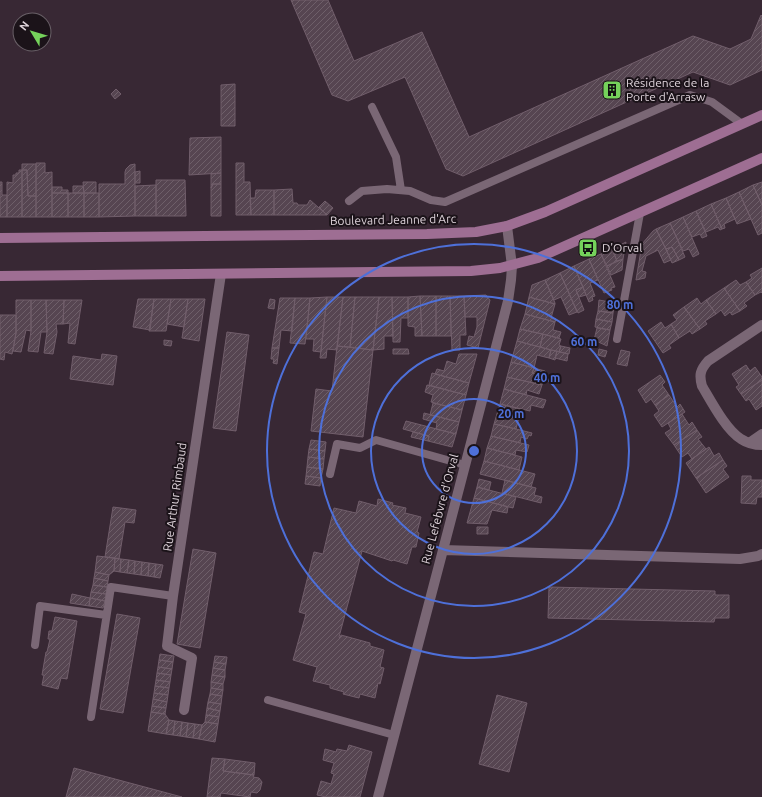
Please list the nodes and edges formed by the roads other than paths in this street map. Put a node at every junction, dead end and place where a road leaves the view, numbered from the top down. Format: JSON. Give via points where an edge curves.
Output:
{"nodes":[{"id":1,"x":372,"y":107,"type":"dead end"},
{"id":2,"x":762,"y":115,"type":"edge"},
{"id":3,"x":742,"y":124,"type":"junction"},
{"id":4,"x":762,"y":158,"type":"edge"},
{"id":5,"x":401,"y":190,"type":"junction"},
{"id":6,"x":349,"y":201,"type":"dead end"},
{"id":7,"x":640,"y":212,"type":"junction"},
{"id":8,"x":507,"y":226,"type":"junction"},
{"id":9,"x":0,"y":238,"type":"edge"},
{"id":10,"x":512,"y":266,"type":"junction"},
{"id":11,"x":221,"y":274,"type":"junction"},
{"id":12,"x":0,"y":276,"type":"edge"},
{"id":13,"x":762,"y":325,"type":"edge"},
{"id":14,"x":617,"y":339,"type":"dead end"},
{"id":15,"x":762,"y":434,"type":"edge"},
{"id":16,"x":749,"y":443,"type":"junction"},
{"id":17,"x":762,"y":445,"type":"edge"},
{"id":18,"x":465,"y":465,"type":"junction"},
{"id":19,"x":330,"y":474,"type":"dead end"},
{"id":20,"x":443,"y":550,"type":"junction"},
{"id":21,"x":762,"y":554,"type":"edge"},
{"id":22,"x":174,"y":596,"type":"junction"},
{"id":23,"x":106,"y":616,"type":"junction"},
{"id":24,"x":35,"y":644,"type":"dead end"},
{"id":25,"x":268,"y":700,"type":"dead end"},
{"id":26,"x":184,"y":710,"type":"dead end"},
{"id":27,"x":91,"y":717,"type":"dead end"},
{"id":28,"x":394,"y":735,"type":"junction"},
{"id":29,"x":378,"y":797,"type":"edge"}],
"edges":[{"from":1,"to":5,"type":"lane","via":[[396,157]]},
{"from":2,"to":3,"type":"main road","name":"Boulevard Jeanne d'Arc"},
{"from":3,"to":5,"type":"lane","via":[[712,102],[690,95],[445,202]]},
{"from":3,"to":8,"type":"main road","name":"Boulevard Jeanne d'Arc","via":[[545,212]]},
{"from":4,"to":7,"type":"main road"},
{"from":5,"to":6,"type":"lane","via":[[362,191]]},
{"from":7,"to":10,"type":"main road","via":[[538,258]]},
{"from":7,"to":14,"type":"lane"},
{"from":8,"to":9,"type":"main road","name":"Boulevard Jeanne d'Arc","via":[[476,232],[427,234]]},
{"from":8,"to":10,"type":"street","name":"Rue Lefebvre d'Orval"},
{"from":10,"to":11,"type":"main road","via":[[471,271]]},
{"from":10,"to":18,"type":"street","name":"Rue Lefebvre d'Orval","via":[[508,301]]},
{"from":11,"to":12,"type":"main road"},
{"from":11,"to":22,"type":"street","name":"Rue Arthur Rimbaud"},
{"from":13,"to":16,"type":"street","via":[[708,361],[703,367],[700,379],[729,430]]},
{"from":15,"to":16,"type":"street"},
{"from":16,"to":17,"type":"street"},
{"from":18,"to":19,"type":"lane","via":[[376,440],[360,448],[337,444]]},
{"from":18,"to":20,"type":"street","name":"Rue Lefebvre d'Orval"},
{"from":20,"to":21,"type":"street","via":[[740,559]]},
{"from":20,"to":28,"type":"street","name":"Rue Lefebvre d'Orval"},
{"from":22,"to":23,"type":"lane","via":[[110,587]]},
{"from":22,"to":26,"type":"street","name":"Rue Arthur Rimbaud","via":[[167,646],[192,658]]},
{"from":23,"to":24,"type":"lane","via":[[40,606]]},
{"from":23,"to":27,"type":"lane"},
{"from":25,"to":28,"type":"lane"},
{"from":28,"to":29,"type":"street","name":"Rue Lefebvre d'Orval"}]}
